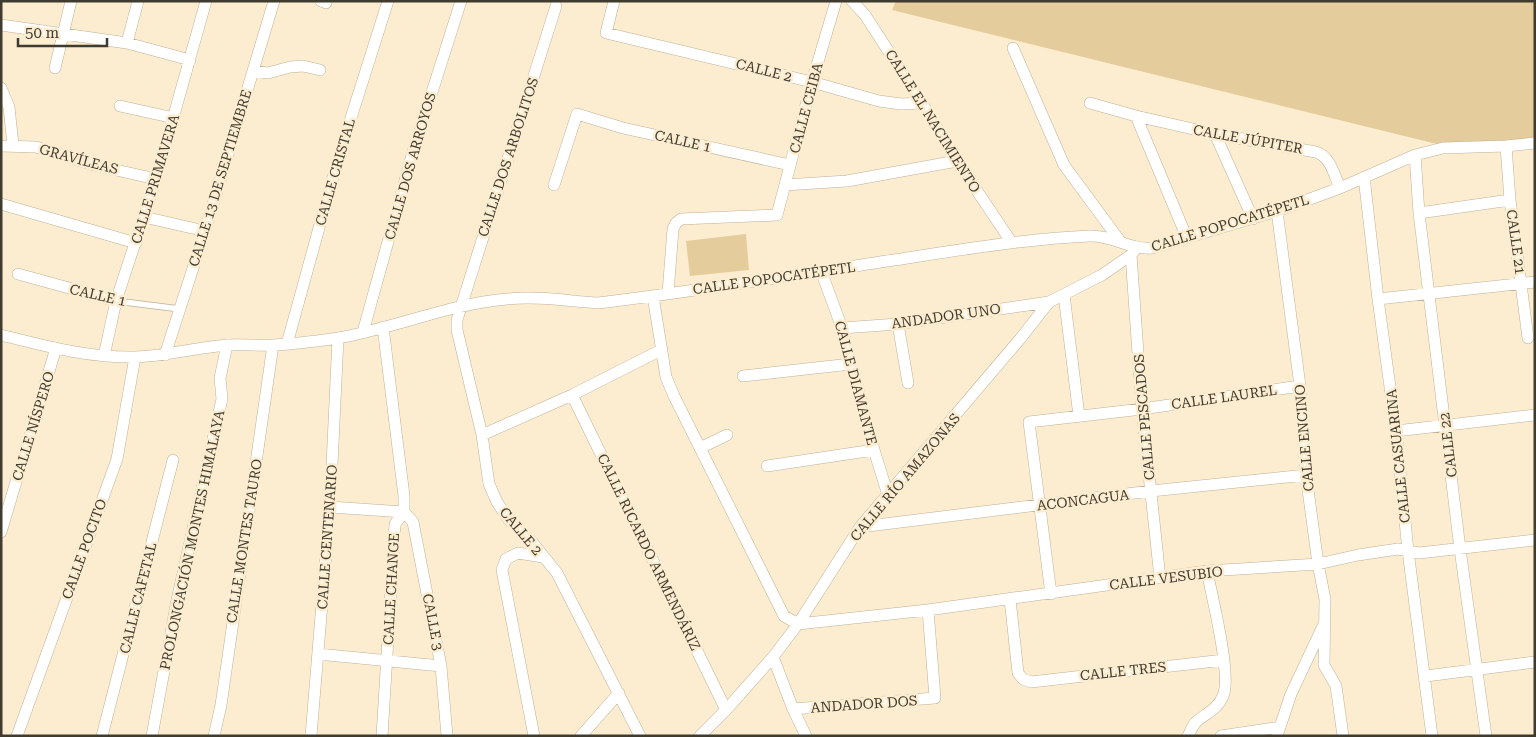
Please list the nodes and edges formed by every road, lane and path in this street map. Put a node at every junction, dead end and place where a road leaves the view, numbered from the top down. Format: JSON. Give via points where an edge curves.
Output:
{"nodes":[{"id":1,"x":70,"y":1,"type":"edge"},
{"id":2,"x":138,"y":1,"type":"edge"},
{"id":3,"x":206,"y":1,"type":"edge"},
{"id":4,"x":274,"y":1,"type":"edge"},
{"id":5,"x":388,"y":1,"type":"edge"},
{"id":6,"x":461,"y":1,"type":"edge"},
{"id":7,"x":614,"y":1,"type":"edge"},
{"id":8,"x":836,"y":1,"type":"edge"},
{"id":9,"x":852,"y":1,"type":"edge"},
{"id":10,"x":556,"y":6,"type":"dead end"},
{"id":11,"x":1,"y":25,"type":"edge"},
{"id":12,"x":63,"y":33,"type":"junction"},
{"id":13,"x":127,"y":43,"type":"junction"},
{"id":14,"x":1013,"y":48,"type":"dead end"},
{"id":15,"x":190,"y":60,"type":"junction"},
{"id":16,"x":55,"y":68,"type":"dead end"},
{"id":17,"x":320,"y":70,"type":"dead end"},
{"id":18,"x":253,"y":71,"type":"junction"},
{"id":19,"x":812,"y":82,"type":"junction"},
{"id":20,"x":1,"y":88,"type":"edge"},
{"id":21,"x":922,"y":103,"type":"junction"},
{"id":22,"x":1090,"y":103,"type":"dead end"},
{"id":23,"x":120,"y":106,"type":"dead end"},
{"id":24,"x":5,"y":107,"type":"edge"},
{"id":25,"x":1136,"y":116,"type":"junction"},
{"id":26,"x":174,"y":118,"type":"junction"},
{"id":27,"x":1215,"y":134,"type":"junction"},
{"id":28,"x":1535,"y":143,"type":"edge"},
{"id":29,"x":1,"y":146,"type":"edge"},
{"id":30,"x":14,"y":146,"type":"junction"},
{"id":31,"x":1506,"y":146,"type":"junction"},
{"id":32,"x":1415,"y":155,"type":"junction"},
{"id":33,"x":956,"y":161,"type":"junction"},
{"id":34,"x":790,"y":165,"type":"junction"},
{"id":35,"x":1364,"y":177,"type":"junction"},
{"id":36,"x":156,"y":179,"type":"junction"},
{"id":37,"x":554,"y":185,"type":"dead end"},
{"id":38,"x":785,"y":185,"type":"junction"},
{"id":39,"x":1340,"y":188,"type":"junction"},
{"id":40,"x":1510,"y":200,"type":"junction"},
{"id":41,"x":1,"y":204,"type":"edge"},
{"id":42,"x":1277,"y":211,"type":"junction"},
{"id":43,"x":1419,"y":213,"type":"junction"},
{"id":44,"x":144,"y":217,"type":"junction"},
{"id":45,"x":1253,"y":219,"type":"junction"},
{"id":46,"x":205,"y":231,"type":"junction"},
{"id":47,"x":1187,"y":238,"type":"junction"},
{"id":48,"x":1120,"y":241,"type":"junction"},
{"id":49,"x":136,"y":242,"type":"junction"},
{"id":50,"x":1012,"y":243,"type":"junction"},
{"id":51,"x":1134,"y":251,"type":"junction"},
{"id":52,"x":821,"y":271,"type":"junction"},
{"id":53,"x":18,"y":274,"type":"dead end"},
{"id":54,"x":1535,"y":282,"type":"edge"},
{"id":55,"x":1522,"y":283,"type":"junction"},
{"id":56,"x":668,"y":293,"type":"junction"},
{"id":57,"x":1430,"y":294,"type":"junction"},
{"id":58,"x":1064,"y":295,"type":"junction"},
{"id":59,"x":653,"y":296,"type":"junction"},
{"id":60,"x":1378,"y":299,"type":"junction"},
{"id":61,"x":116,"y":301,"type":"junction"},
{"id":62,"x":1049,"y":302,"type":"junction"},
{"id":63,"x":461,"y":307,"type":"junction"},
{"id":64,"x":180,"y":309,"type":"junction"},
{"id":65,"x":898,"y":324,"type":"junction"},
{"id":66,"x":383,"y":327,"type":"junction"},
{"id":67,"x":842,"y":328,"type":"junction"},
{"id":68,"x":363,"y":332,"type":"junction"},
{"id":69,"x":1,"y":335,"type":"edge"},
{"id":70,"x":338,"y":338,"type":"junction"},
{"id":71,"x":1528,"y":338,"type":"dead end"},
{"id":72,"x":286,"y":344,"type":"junction"},
{"id":73,"x":227,"y":345,"type":"junction"},
{"id":74,"x":273,"y":346,"type":"junction"},
{"id":75,"x":56,"y":348,"type":"junction"},
{"id":76,"x":661,"y":350,"type":"junction"},
{"id":77,"x":165,"y":355,"type":"junction"},
{"id":78,"x":104,"y":356,"type":"junction"},
{"id":79,"x":135,"y":357,"type":"junction"},
{"id":80,"x":851,"y":364,"type":"junction"},
{"id":81,"x":743,"y":376,"type":"dead end"},
{"id":82,"x":908,"y":383,"type":"dead end"},
{"id":83,"x":1300,"y":386,"type":"junction"},
{"id":84,"x":572,"y":395,"type":"junction"},
{"id":85,"x":1142,"y":409,"type":"junction"},
{"id":86,"x":1535,"y":415,"type":"edge"},
{"id":87,"x":1079,"y":416,"type":"junction"},
{"id":88,"x":1446,"y":425,"type":"junction"},
{"id":89,"x":1396,"y":431,"type":"junction"},
{"id":90,"x":482,"y":435,"type":"junction"},
{"id":91,"x":727,"y":435,"type":"dead end"},
{"id":92,"x":700,"y":448,"type":"junction"},
{"id":93,"x":874,"y":450,"type":"junction"},
{"id":94,"x":173,"y":460,"type":"dead end"},
{"id":95,"x":767,"y":466,"type":"dead end"},
{"id":96,"x":1306,"y":475,"type":"junction"},
{"id":97,"x":1151,"y":492,"type":"junction"},
{"id":98,"x":888,"y":495,"type":"junction"},
{"id":99,"x":1039,"y":506,"type":"junction"},
{"id":100,"x":330,"y":507,"type":"junction"},
{"id":101,"x":404,"y":512,"type":"junction"},
{"id":102,"x":860,"y":526,"type":"junction"},
{"id":103,"x":1,"y":532,"type":"edge"},
{"id":104,"x":1535,"y":540,"type":"edge"},
{"id":105,"x":1460,"y":549,"type":"junction"},
{"id":106,"x":1408,"y":551,"type":"junction"},
{"id":107,"x":543,"y":557,"type":"junction"},
{"id":108,"x":1318,"y":564,"type":"junction"},
{"id":109,"x":1207,"y":571,"type":"junction"},
{"id":110,"x":1160,"y":578,"type":"junction"},
{"id":111,"x":1052,"y":594,"type":"junction"},
{"id":112,"x":1010,"y":599,"type":"junction"},
{"id":113,"x":928,"y":610,"type":"junction"},
{"id":114,"x":1325,"y":619,"type":"junction"},
{"id":115,"x":798,"y":624,"type":"junction"},
{"id":116,"x":318,"y":654,"type":"junction"},
{"id":117,"x":773,"y":657,"type":"junction"},
{"id":118,"x":387,"y":660,"type":"junction"},
{"id":119,"x":1224,"y":660,"type":"junction"},
{"id":120,"x":1308,"y":660,"type":"junction"},
{"id":121,"x":1535,"y":662,"type":"edge"},
{"id":122,"x":1324,"y":665,"type":"junction"},
{"id":123,"x":442,"y":666,"type":"junction"},
{"id":124,"x":1477,"y":671,"type":"junction"},
{"id":125,"x":1426,"y":676,"type":"junction"},
{"id":126,"x":619,"y":694,"type":"junction"},
{"id":127,"x":793,"y":709,"type":"junction"},
{"id":128,"x":726,"y":710,"type":"junction"},
{"id":129,"x":1278,"y":731,"type":"edge"},
{"id":130,"x":17,"y":736,"type":"edge"},
{"id":131,"x":102,"y":736,"type":"edge"},
{"id":132,"x":152,"y":736,"type":"edge"},
{"id":133,"x":214,"y":736,"type":"edge"},
{"id":134,"x":311,"y":736,"type":"edge"},
{"id":135,"x":382,"y":736,"type":"edge"},
{"id":136,"x":447,"y":736,"type":"edge"},
{"id":137,"x":534,"y":736,"type":"edge"},
{"id":138,"x":581,"y":736,"type":"edge"},
{"id":139,"x":640,"y":736,"type":"edge"},
{"id":140,"x":700,"y":736,"type":"edge"},
{"id":141,"x":806,"y":736,"type":"edge"},
{"id":142,"x":1188,"y":736,"type":"edge"},
{"id":143,"x":1221,"y":736,"type":"edge"},
{"id":144,"x":1342,"y":736,"type":"edge"},
{"id":145,"x":1432,"y":736,"type":"edge"},
{"id":146,"x":1486,"y":736,"type":"edge"}],
"edges":[{"from":1,"to":12,"type":"street"},
{"from":2,"to":13,"type":"street"},
{"from":3,"to":15,"type":"street","name":"CALLE PRIMAVERA"},
{"from":4,"to":18,"type":"street","name":"CALLE 13 DE SEPTIEMBRE"},
{"from":5,"to":72,"type":"street","name":"CALLE CRISTAL","via":[[338,159]]},
{"from":6,"to":68,"type":"street","name":"CALLE DOS ARROYOS","via":[[412,155]]},
{"from":7,"to":19,"type":"street","name":"CALLE 2","via":[[606,33]]},
{"from":8,"to":19,"type":"street","name":"CALLE CEIBA"},
{"from":9,"to":21,"type":"street","name":"CALLE EL NACIMIENTO","via":[[865,15]]},
{"from":10,"to":63,"type":"street","name":"CALLE DOS ARBOLITOS"},
{"from":11,"to":12,"type":"street"},
{"from":12,"to":13,"type":"street"},
{"from":12,"to":16,"type":"street"},
{"from":13,"to":15,"type":"street"},
{"from":14,"to":48,"type":"street","via":[[1064,165]]},
{"from":15,"to":26,"type":"street","name":"CALLE PRIMAVERA"},
{"from":17,"to":18,"type":"street","via":[[303,66]]},
{"from":18,"to":46,"type":"street","name":"CALLE 13 DE SEPTIEMBRE"},
{"from":19,"to":21,"type":"street","name":"CALLE 2","via":[[879,101]]},
{"from":19,"to":34,"type":"street","name":"CALLE CEIBA"},
{"from":20,"to":24,"type":"street"},
{"from":21,"to":33,"type":"street","name":"CALLE EL NACIMIENTO"},
{"from":22,"to":25,"type":"street","name":"CALLE JÚPITER"},
{"from":23,"to":26,"type":"street"},
{"from":24,"to":30,"type":"street"},
{"from":25,"to":27,"type":"street","name":"CALLE JÚPITER"},
{"from":25,"to":47,"type":"street"},
{"from":26,"to":36,"type":"street","name":"CALLE PRIMAVERA"},
{"from":27,"to":39,"type":"street","name":"CALLE JÚPITER","via":[[1323,154]]},
{"from":27,"to":45,"type":"street"},
{"from":28,"to":31,"type":"street","name":"CALLE POPOCATÉPETL"},
{"from":29,"to":30,"type":"street","name":"GRAVÍLEAS"},
{"from":30,"to":36,"type":"street","name":"GRAVÍLEAS","via":[[36,147]]},
{"from":31,"to":32,"type":"street","name":"CALLE POPOCATÉPETL","via":[[1443,148]]},
{"from":31,"to":40,"type":"street","name":"CALLE 21"},
{"from":32,"to":35,"type":"street","name":"CALLE POPOCATÉPETL"},
{"from":32,"to":43,"type":"street","name":"CALLE 22"},
{"from":33,"to":38,"type":"street","via":[[847,181]]},
{"from":33,"to":50,"type":"street","name":"CALLE EL NACIMIENTO"},
{"from":34,"to":37,"type":"street","name":"CALLE 1","via":[[623,128],[577,114]]},
{"from":34,"to":38,"type":"street","name":"CALLE CEIBA"},
{"from":35,"to":39,"type":"street","name":"CALLE POPOCATÉPETL"},
{"from":35,"to":60,"type":"street","name":"CALLE CASUARINA"},
{"from":36,"to":44,"type":"street","name":"CALLE PRIMAVERA"},
{"from":38,"to":56,"type":"street","name":"CALLE CEIBA","via":[[777,215],[681,219],[676,223]]},
{"from":39,"to":42,"type":"street","name":"CALLE POPOCATÉPETL"},
{"from":40,"to":43,"type":"street"},
{"from":40,"to":55,"type":"street","name":"CALLE 21"},
{"from":41,"to":49,"type":"street"},
{"from":42,"to":45,"type":"street","name":"CALLE POPOCATÉPETL"},
{"from":42,"to":83,"type":"street","name":"CALLE ENCINO"},
{"from":43,"to":57,"type":"street","name":"CALLE 22"},
{"from":44,"to":46,"type":"street"},
{"from":44,"to":49,"type":"street","name":"CALLE PRIMAVERA"},
{"from":45,"to":47,"type":"street","name":"CALLE POPOCATÉPETL"},
{"from":46,"to":64,"type":"street","name":"CALLE 13 DE SEPTIEMBRE"},
{"from":47,"to":51,"type":"street","name":"CALLE POPOCATÉPETL"},
{"from":48,"to":50,"type":"street","name":"CALLE POPOCATÉPETL","via":[[1091,236]]},
{"from":48,"to":51,"type":"street","name":"CALLE POPOCATÉPETL"},
{"from":49,"to":61,"type":"street","name":"CALLE PRIMAVERA"},
{"from":50,"to":52,"type":"street","name":"CALLE POPOCATÉPETL"},
{"from":51,"to":58,"type":"street","name":"CALLE RÍO AMAZONAS","via":[[1102,275]]},
{"from":51,"to":85,"type":"street","name":"CALLE PESCADOS"},
{"from":52,"to":56,"type":"street","name":"CALLE POPOCATÉPETL"},
{"from":52,"to":67,"type":"street","name":"CALLE DIAMANTE"},
{"from":53,"to":61,"type":"street","name":"CALLE 1"},
{"from":54,"to":55,"type":"street"},
{"from":55,"to":57,"type":"street"},
{"from":55,"to":71,"type":"street","name":"CALLE 21"},
{"from":56,"to":59,"type":"street","name":"CALLE POPOCATÉPETL"},
{"from":57,"to":60,"type":"street"},
{"from":57,"to":88,"type":"street","name":"CALLE 22"},
{"from":58,"to":62,"type":"street","name":"CALLE RÍO AMAZONAS"},
{"from":58,"to":87,"type":"street"},
{"from":59,"to":63,"type":"street","name":"CALLE POPOCATÉPETL","via":[[598,303],[535,297]]},
{"from":59,"to":76,"type":"street"},
{"from":60,"to":89,"type":"street","name":"CALLE CASUARINA"},
{"from":61,"to":64,"type":"lane","name":"CALLE 1"},
{"from":61,"to":78,"type":"street","name":"CALLE PRIMAVERA"},
{"from":62,"to":65,"type":"street","name":"ANDADOR UNO"},
{"from":62,"to":98,"type":"street","name":"CALLE RÍO AMAZONAS"},
{"from":63,"to":66,"type":"street","name":"CALLE POPOCATÉPETL"},
{"from":63,"to":90,"type":"street","name":"CALLE 2","via":[[457,330]]},
{"from":64,"to":77,"type":"street","name":"CALLE 13 DE SEPTIEMBRE"},
{"from":65,"to":67,"type":"street","name":"ANDADOR UNO"},
{"from":65,"to":82,"type":"street"},
{"from":66,"to":68,"type":"street","name":"CALLE POPOCATÉPETL"},
{"from":66,"to":101,"type":"street","name":"CALLE CHANGE"},
{"from":67,"to":80,"type":"street","name":"CALLE DIAMANTE"},
{"from":68,"to":70,"type":"street","name":"CALLE POPOCATÉPETL"},
{"from":69,"to":75,"type":"street","name":"CALLE POPOCATÉPETL"},
{"from":70,"to":72,"type":"street","name":"CALLE POPOCATÉPETL"},
{"from":70,"to":100,"type":"street","name":"CALLE CENTENARIO"},
{"from":72,"to":74,"type":"street","name":"CALLE POPOCATÉPETL"},
{"from":73,"to":74,"type":"street","name":"CALLE POPOCATÉPETL"},
{"from":73,"to":77,"type":"street","name":"CALLE POPOCATÉPETL"},
{"from":73,"to":132,"type":"street","name":"PROLONGACIÓN MONTES HIMALAYA","via":[[220,378],[222,399],[177,600]]},
{"from":74,"to":133,"type":"street","name":"CALLE MONTES TAURO"},
{"from":75,"to":78,"type":"street","name":"CALLE POPOCATÉPETL"},
{"from":75,"to":103,"type":"street","name":"CALLE NÍSPERO"},
{"from":76,"to":84,"type":"street"},
{"from":76,"to":92,"type":"street","via":[[666,377]]},
{"from":77,"to":79,"type":"street","name":"CALLE POPOCATÉPETL"},
{"from":78,"to":79,"type":"street","name":"CALLE POPOCATÉPETL"},
{"from":79,"to":130,"type":"street","name":"CALLE POCITO","via":[[117,458]]},
{"from":80,"to":81,"type":"street"},
{"from":80,"to":93,"type":"street","name":"CALLE DIAMANTE"},
{"from":83,"to":85,"type":"street","name":"CALLE LAUREL"},
{"from":83,"to":96,"type":"street","name":"CALLE ENCINO"},
{"from":84,"to":90,"type":"street"},
{"from":84,"to":128,"type":"street","name":"CALLE RICARDO ARMENDÁRIZ"},
{"from":85,"to":87,"type":"street","name":"CALLE LAUREL"},
{"from":85,"to":97,"type":"street","name":"CALLE PESCADOS"},
{"from":86,"to":88,"type":"street"},
{"from":87,"to":99,"type":"street","name":"CALLE LAUREL","via":[[1029,422]]},
{"from":88,"to":89,"type":"street"},
{"from":88,"to":105,"type":"street","name":"CALLE 22"},
{"from":89,"to":106,"type":"street","name":"CALLE CASUARINA"},
{"from":90,"to":107,"type":"street","name":"CALLE 2","via":[[488,484],[509,520]]},
{"from":91,"to":92,"type":"street"},
{"from":92,"to":115,"type":"street","via":[[784,616]]},
{"from":93,"to":95,"type":"street"},
{"from":93,"to":98,"type":"street","name":"CALLE DIAMANTE"},
{"from":94,"to":131,"type":"street","name":"CALLE CAFETAL"},
{"from":96,"to":97,"type":"street","name":"ACONCAGUA"},
{"from":96,"to":108,"type":"street","name":"CALLE ENCINO"},
{"from":97,"to":99,"type":"street","name":"ACONCAGUA"},
{"from":97,"to":110,"type":"street","name":"CALLE PESCADOS"},
{"from":98,"to":102,"type":"street","name":"CALLE RÍO AMAZONAS"},
{"from":99,"to":102,"type":"street","name":"ACONCAGUA"},
{"from":99,"to":111,"type":"street"},
{"from":100,"to":101,"type":"street"},
{"from":100,"to":116,"type":"street","name":"CALLE CENTENARIO"},
{"from":101,"to":118,"type":"street","name":"CALLE CHANGE","via":[[396,524]]},
{"from":101,"to":123,"type":"street","name":"CALLE 3","via":[[413,522]]},
{"from":102,"to":115,"type":"street","name":"CALLE RÍO AMAZONAS"},
{"from":104,"to":105,"type":"street","name":"CALLE VESUBIO"},
{"from":105,"to":106,"type":"street","name":"CALLE VESUBIO"},
{"from":105,"to":124,"type":"street","name":"CALLE 22"},
{"from":106,"to":108,"type":"street","name":"CALLE VESUBIO","via":[[1374,552]]},
{"from":106,"to":125,"type":"street","name":"CALLE CASUARINA"},
{"from":107,"to":126,"type":"street","name":"CALLE 2","via":[[558,573]]},
{"from":107,"to":137,"type":"street","via":[[518,553],[506,559],[502,570]]},
{"from":108,"to":109,"type":"street","name":"CALLE VESUBIO"},
{"from":108,"to":114,"type":"street","name":"CALLE ENCINO","via":[[1325,599]]},
{"from":109,"to":110,"type":"street","name":"CALLE VESUBIO"},
{"from":109,"to":119,"type":"street"},
{"from":110,"to":111,"type":"street","name":"CALLE VESUBIO"},
{"from":111,"to":112,"type":"street","name":"CALLE VESUBIO"},
{"from":112,"to":113,"type":"street","name":"CALLE VESUBIO"},
{"from":112,"to":119,"type":"street","name":"CALLE TRES","via":[[1018,673],[1032,682]]},
{"from":113,"to":115,"type":"street","name":"CALLE VESUBIO"},
{"from":113,"to":127,"type":"street","name":"ANDADOR DOS","via":[[934,698]]},
{"from":114,"to":120,"type":"street"},
{"from":114,"to":122,"type":"street","name":"CALLE ENCINO"},
{"from":115,"to":117,"type":"street","name":"CALLE RÍO AMAZONAS"},
{"from":116,"to":118,"type":"street"},
{"from":116,"to":134,"type":"street","name":"CALLE CENTENARIO"},
{"from":117,"to":127,"type":"street"},
{"from":117,"to":128,"type":"street","name":"CALLE RÍO AMAZONAS"},
{"from":118,"to":123,"type":"street"},
{"from":118,"to":135,"type":"street","name":"CALLE CHANGE"},
{"from":119,"to":142,"type":"street","via":[[1226,686],[1223,697],[1217,707],[1194,724]]},
{"from":120,"to":122,"type":"street"},
{"from":120,"to":129,"type":"street","via":[[1290,694]]},
{"from":121,"to":124,"type":"street"},
{"from":122,"to":144,"type":"street","via":[[1336,686]]},
{"from":123,"to":136,"type":"street","name":"CALLE 3"},
{"from":124,"to":125,"type":"street"},
{"from":124,"to":146,"type":"street","name":"CALLE 22"},
{"from":125,"to":145,"type":"street","name":"CALLE CASUARINA"},
{"from":126,"to":138,"type":"street"},
{"from":126,"to":139,"type":"street","name":"CALLE 2"},
{"from":127,"to":141,"type":"street"},
{"from":128,"to":140,"type":"street","name":"CALLE RÍO AMAZONAS"},
{"from":129,"to":143,"type":"street"}]}
